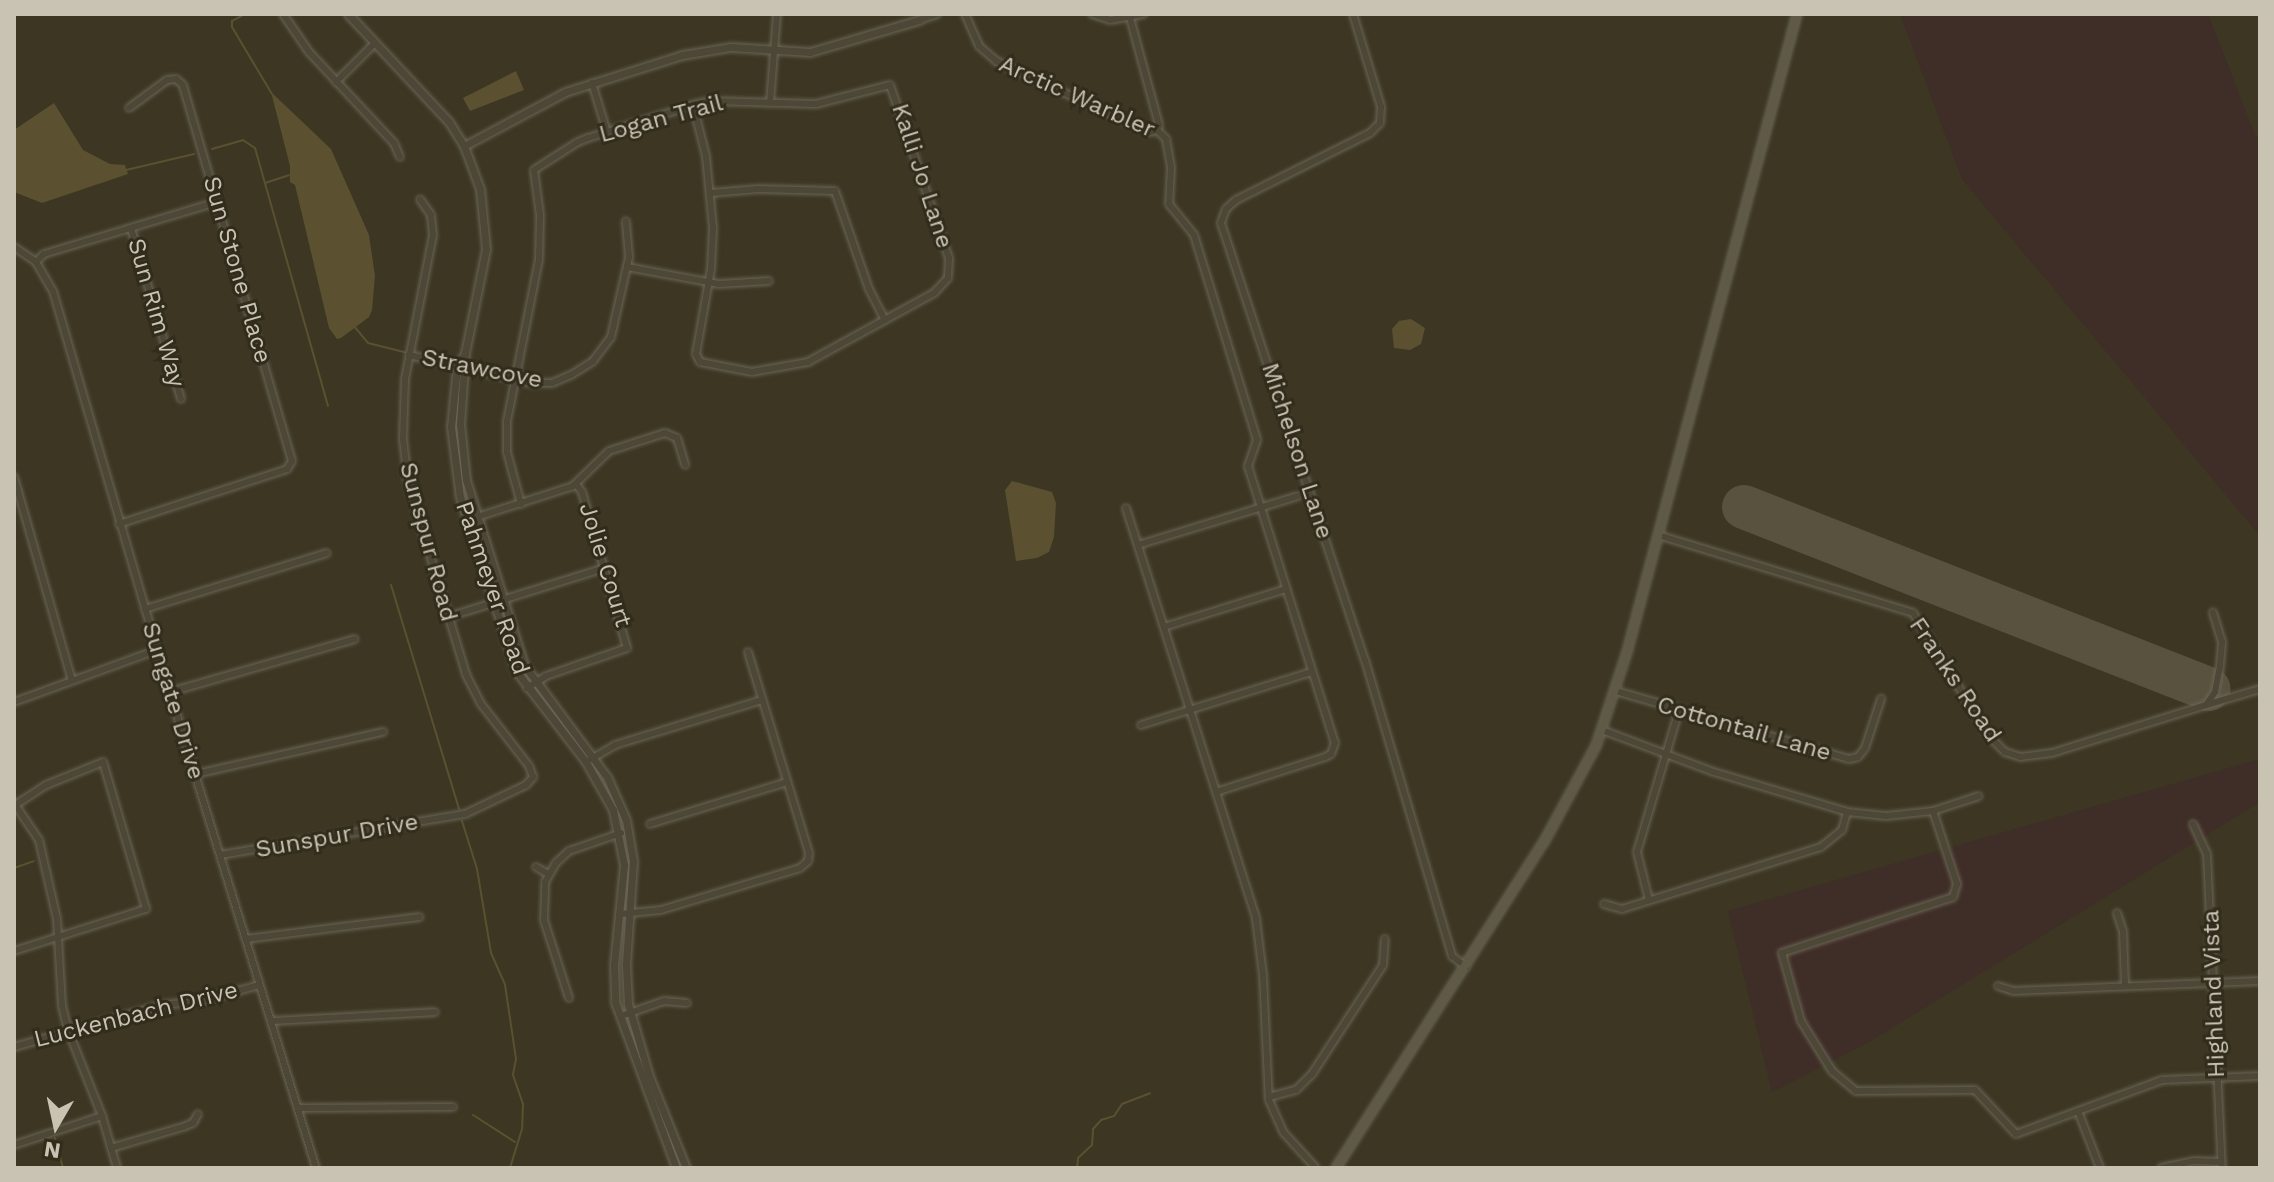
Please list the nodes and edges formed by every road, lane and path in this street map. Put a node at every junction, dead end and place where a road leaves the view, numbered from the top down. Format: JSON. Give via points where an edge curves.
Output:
{"nodes":[{"id":1,"x":283,"y":14,"type":"edge"},
{"id":2,"x":348,"y":14,"type":"edge"},
{"id":3,"x":777,"y":14,"type":"edge"},
{"id":4,"x":937,"y":14,"type":"edge"},
{"id":5,"x":965,"y":14,"type":"edge"},
{"id":6,"x":1092,"y":14,"type":"edge"},
{"id":7,"x":1143,"y":14,"type":"edge"},
{"id":8,"x":1353,"y":14,"type":"edge"},
{"id":9,"x":1797,"y":14,"type":"edge"},
{"id":10,"x":1130,"y":16,"type":"edge"},
{"id":11,"x":919,"y":20,"type":"joint"},
{"id":12,"x":374,"y":44,"type":"junction"},
{"id":13,"x":775,"y":51,"type":"junction"},
{"id":14,"x":336,"y":82,"type":"junction"},
{"id":15,"x":592,"y":83,"type":"junction"},
{"id":16,"x":890,"y":85,"type":"joint"},
{"id":17,"x":770,"y":103,"type":"junction"},
{"id":18,"x":693,"y":105,"type":"junction"},
{"id":19,"x":129,"y":108,"type":"dead end"},
{"id":20,"x":1157,"y":130,"type":"junction"},
{"id":21,"x":607,"y":132,"type":"junction"},
{"id":22,"x":464,"y":146,"type":"junction"},
{"id":23,"x":400,"y":157,"type":"dead end"},
{"id":24,"x":711,"y":193,"type":"junction"},
{"id":25,"x":420,"y":199,"type":"dead end"},
{"id":26,"x":217,"y":202,"type":"junction"},
{"id":27,"x":626,"y":221,"type":"dead end"},
{"id":28,"x":131,"y":228,"type":"junction"},
{"id":29,"x":14,"y":247,"type":"edge"},
{"id":30,"x":36,"y":262,"type":"junction"},
{"id":31,"x":627,"y":267,"type":"junction"},
{"id":32,"x":769,"y":281,"type":"dead end"},
{"id":33,"x":709,"y":282,"type":"junction"},
{"id":34,"x":885,"y":320,"type":"junction"},
{"id":35,"x":465,"y":353,"type":"junction"},
{"id":36,"x":409,"y":355,"type":"junction"},
{"id":37,"x":457,"y":367,"type":"junction"},
{"id":38,"x":467,"y":369,"type":"junction"},
{"id":39,"x":515,"y":379,"type":"junction"},
{"id":40,"x":181,"y":399,"type":"dead end"},
{"id":41,"x":685,"y":465,"type":"dead end"},
{"id":42,"x":14,"y":477,"type":"edge"},
{"id":43,"x":576,"y":484,"type":"junction"},
{"id":44,"x":1298,"y":496,"type":"dead end"},
{"id":45,"x":521,"y":504,"type":"junction"},
{"id":46,"x":1261,"y":506,"type":"junction"},
{"id":47,"x":1126,"y":508,"type":"dead end"},
{"id":48,"x":476,"y":517,"type":"junction"},
{"id":49,"x":467,"y":521,"type":"junction"},
{"id":50,"x":119,"y":524,"type":"junction"},
{"id":51,"x":1658,"y":535,"type":"junction"},
{"id":52,"x":1138,"y":545,"type":"junction"},
{"id":53,"x":327,"y":553,"type":"dead end"},
{"id":54,"x":604,"y":568,"type":"junction"},
{"id":55,"x":1286,"y":589,"type":"junction"},
{"id":56,"x":502,"y":599,"type":"junction"},
{"id":57,"x":493,"y":602,"type":"junction"},
{"id":58,"x":145,"y":609,"type":"junction"},
{"id":59,"x":2213,"y":612,"type":"dead end"},
{"id":60,"x":448,"y":617,"type":"junction"},
{"id":61,"x":1164,"y":627,"type":"junction"},
{"id":62,"x":355,"y":639,"type":"dead end"},
{"id":63,"x":157,"y":650,"type":"junction"},
{"id":64,"x":748,"y":652,"type":"dead end"},
{"id":65,"x":1311,"y":672,"type":"junction"},
{"id":66,"x":72,"y":680,"type":"junction"},
{"id":67,"x":535,"y":682,"type":"junction"},
{"id":68,"x":527,"y":688,"type":"junction"},
{"id":69,"x":2260,"y":689,"type":"edge"},
{"id":70,"x":1616,"y":691,"type":"junction"},
{"id":71,"x":170,"y":692,"type":"junction"},
{"id":72,"x":1881,"y":699,"type":"dead end"},
{"id":73,"x":762,"y":700,"type":"junction"},
{"id":74,"x":14,"y":702,"type":"edge"},
{"id":75,"x":2206,"y":705,"type":"junction"},
{"id":76,"x":1190,"y":709,"type":"junction"},
{"id":77,"x":1677,"y":717,"type":"dead end"},
{"id":78,"x":1141,"y":725,"type":"dead end"},
{"id":79,"x":1602,"y":730,"type":"junction"},
{"id":80,"x":383,"y":732,"type":"dead end"},
{"id":81,"x":1666,"y":753,"type":"junction"},
{"id":82,"x":590,"y":759,"type":"junction"},
{"id":83,"x":196,"y":774,"type":"junction"},
{"id":84,"x":787,"y":782,"type":"junction"},
{"id":85,"x":1216,"y":792,"type":"junction"},
{"id":86,"x":1979,"y":796,"type":"dead end"},
{"id":87,"x":15,"y":804,"type":"edge"},
{"id":88,"x":1933,"y":811,"type":"junction"},
{"id":89,"x":1847,"y":812,"type":"junction"},
{"id":90,"x":453,"y":816,"type":"joint"},
{"id":91,"x":650,"y":824,"type":"dead end"},
{"id":92,"x":2193,"y":824,"type":"dead end"},
{"id":93,"x":629,"y":831,"type":"junction"},
{"id":94,"x":620,"y":833,"type":"junction"},
{"id":95,"x":220,"y":855,"type":"junction"},
{"id":96,"x":536,"y":867,"type":"dead end"},
{"id":97,"x":548,"y":874,"type":"junction"},
{"id":98,"x":1649,"y":900,"type":"junction"},
{"id":99,"x":1604,"y":904,"type":"dead end"},
{"id":100,"x":2117,"y":913,"type":"dead end"},
{"id":101,"x":625,"y":914,"type":"junction"},
{"id":102,"x":420,"y":917,"type":"dead end"},
{"id":103,"x":58,"y":936,"type":"junction"},
{"id":104,"x":246,"y":939,"type":"junction"},
{"id":105,"x":1385,"y":939,"type":"dead end"},
{"id":106,"x":14,"y":951,"type":"edge"},
{"id":107,"x":1466,"y":967,"type":"junction"},
{"id":108,"x":2260,"y":981,"type":"edge"},
{"id":109,"x":2214,"y":983,"type":"junction"},
{"id":110,"x":259,"y":985,"type":"junction"},
{"id":111,"x":1998,"y":986,"type":"dead end"},
{"id":112,"x":2125,"y":986,"type":"junction"},
{"id":113,"x":569,"y":998,"type":"dead end"},
{"id":114,"x":687,"y":1003,"type":"dead end"},
{"id":115,"x":435,"y":1012,"type":"dead end"},
{"id":116,"x":630,"y":1012,"type":"junction"},
{"id":117,"x":621,"y":1016,"type":"junction"},
{"id":118,"x":271,"y":1021,"type":"junction"},
{"id":119,"x":68,"y":1031,"type":"junction"},
{"id":120,"x":14,"y":1047,"type":"edge"},
{"id":121,"x":2260,"y":1076,"type":"edge"},
{"id":122,"x":2217,"y":1077,"type":"junction"},
{"id":123,"x":1269,"y":1097,"type":"junction"},
{"id":124,"x":453,"y":1107,"type":"dead end"},
{"id":125,"x":298,"y":1108,"type":"junction"},
{"id":126,"x":2078,"y":1111,"type":"junction"},
{"id":127,"x":198,"y":1114,"type":"dead end"},
{"id":128,"x":102,"y":1116,"type":"junction"},
{"id":129,"x":14,"y":1145,"type":"edge"},
{"id":130,"x":111,"y":1148,"type":"junction"},
{"id":131,"x":2222,"y":1165,"type":"edge"},
{"id":132,"x":117,"y":1168,"type":"edge"},
{"id":133,"x":316,"y":1168,"type":"edge"},
{"id":134,"x":676,"y":1168,"type":"edge"},
{"id":135,"x":686,"y":1168,"type":"edge"},
{"id":136,"x":1316,"y":1168,"type":"edge"},
{"id":137,"x":1336,"y":1168,"type":"edge"},
{"id":138,"x":2100,"y":1168,"type":"edge"},
{"id":139,"x":2161,"y":1168,"type":"edge"}],
"edges":[{"from":1,"to":14,"type":"street"},
{"from":2,"to":12,"type":"street","name":"Pahmeyer Road"},
{"from":3,"to":13,"type":"street"},
{"from":4,"to":11,"type":"street"},
{"from":5,"to":20,"type":"street","name":"Arctic Warbler","via":[[979,46],[996,61],[1149,132]]},
{"from":6,"to":10,"type":"street","via":[[1110,20]]},
{"from":7,"to":10,"type":"street"},
{"from":8,"to":107,"type":"street","name":"Michelson Lane","via":[[1381,107],[1380,123],[1370,133],[1236,200],[1223,214],[1222,230],[1365,660],[1452,956]]},
{"from":9,"to":51,"type":"main road"},
{"from":10,"to":20,"type":"street"},
{"from":11,"to":13,"type":"street","via":[[821,50]]},
{"from":12,"to":14,"type":"street"},
{"from":12,"to":22,"type":"street","name":"Pahmeyer Road","via":[[449,122]]},
{"from":13,"to":15,"type":"street","via":[[708,49]]},
{"from":13,"to":17,"type":"street"},
{"from":14,"to":23,"type":"street","via":[[394,143]]},
{"from":15,"to":21,"type":"street"},
{"from":15,"to":22,"type":"street","via":[[544,102]]},
{"from":16,"to":17,"type":"street","name":"Logan Trail","via":[[816,104]]},
{"from":16,"to":34,"type":"street","name":"Kalli Jo Lane","via":[[950,264],[941,289]]},
{"from":17,"to":18,"type":"street","name":"Logan Trail","via":[[721,99]]},
{"from":18,"to":21,"type":"street","name":"Logan Trail"},
{"from":18,"to":24,"type":"street"},
{"from":19,"to":26,"type":"street","name":"Sun Stone Place","via":[[167,80],[183,85]]},
{"from":20,"to":46,"type":"street","name":"Arctic Warbler","via":[[1166,139],[1171,168],[1169,204],[1194,235],[1257,440],[1248,466]]},
{"from":21,"to":39,"type":"street","name":"Logan Trail","via":[[578,142],[534,170],[540,248]]},
{"from":22,"to":35,"type":"street","name":"Pahmeyer Road","via":[[480,189],[486,235]]},
{"from":24,"to":33,"type":"street"},
{"from":24,"to":34,"type":"street","via":[[837,193],[869,289]]},
{"from":25,"to":36,"type":"street","name":"Sunspur Road","via":[[431,215],[433,235]]},
{"from":26,"to":28,"type":"street"},
{"from":26,"to":50,"type":"street","name":"Sun Stone Place","via":[[292,464]]},
{"from":27,"to":31,"type":"street","name":"Strawcove"},
{"from":28,"to":30,"type":"street","via":[[44,254]]},
{"from":28,"to":40,"type":"street","name":"Sun Rim Way"},
{"from":29,"to":30,"type":"street","name":"Sungate Drive"},
{"from":30,"to":50,"type":"street","name":"Sungate Drive","via":[[53,291]]},
{"from":31,"to":33,"type":"street"},
{"from":31,"to":39,"type":"street","name":"Strawcove","via":[[611,337],[593,361],[552,383]]},
{"from":32,"to":33,"type":"street"},
{"from":33,"to":34,"type":"street","name":"Kalli Jo Lane","via":[[698,360],[742,371],[784,369],[820,356]]},
{"from":35,"to":37,"type":"street","name":"Pahmeyer Road"},
{"from":35,"to":38,"type":"street","name":"Pahmeyer Road"},
{"from":36,"to":37,"type":"street","name":"Strawcove"},
{"from":36,"to":60,"type":"street","name":"Sunspur Road","via":[[404,460]]},
{"from":37,"to":38,"type":"street","name":"Strawcove"},
{"from":37,"to":49,"type":"street","name":"Pahmeyer Road","via":[[452,444]]},
{"from":38,"to":39,"type":"street","name":"Strawcove"},
{"from":38,"to":48,"type":"street","name":"Pahmeyer Road","via":[[462,455]]},
{"from":39,"to":45,"type":"street","via":[[506,436]]},
{"from":41,"to":43,"type":"street","via":[[672,433],[609,451]]},
{"from":42,"to":66,"type":"street"},
{"from":43,"to":45,"type":"street"},
{"from":43,"to":54,"type":"street","name":"Jolie Court"},
{"from":44,"to":46,"type":"street"},
{"from":45,"to":48,"type":"street"},
{"from":46,"to":52,"type":"street"},
{"from":46,"to":55,"type":"street"},
{"from":47,"to":52,"type":"street"},
{"from":48,"to":49,"type":"street"},
{"from":48,"to":56,"type":"street","name":"Pahmeyer Road"},
{"from":49,"to":57,"type":"street","name":"Pahmeyer Road"},
{"from":50,"to":58,"type":"street","name":"Sungate Drive"},
{"from":51,"to":70,"type":"main road"},
{"from":51,"to":75,"type":"street","name":"Franks Road","via":[[1913,613],[1989,736],[2012,755],[2043,755]]},
{"from":52,"to":61,"type":"street"},
{"from":53,"to":58,"type":"street"},
{"from":54,"to":56,"type":"street"},
{"from":54,"to":67,"type":"street","name":"Jolie Court","via":[[627,648]]},
{"from":55,"to":61,"type":"street"},
{"from":55,"to":65,"type":"street"},
{"from":56,"to":57,"type":"street"},
{"from":56,"to":67,"type":"street","name":"Pahmeyer Road","via":[[519,653]]},
{"from":57,"to":60,"type":"street"},
{"from":57,"to":68,"type":"street","name":"Pahmeyer Road"},
{"from":58,"to":63,"type":"street","name":"Sungate Drive"},
{"from":59,"to":75,"type":"street","via":[[2222,642],[2215,692]]},
{"from":60,"to":90,"type":"street","name":"Sunspur Road","via":[[475,694],[533,773],[526,785],[481,809]]},
{"from":61,"to":76,"type":"street"},
{"from":62,"to":71,"type":"street"},
{"from":63,"to":66,"type":"street"},
{"from":63,"to":71,"type":"street","name":"Sungate Drive"},
{"from":64,"to":73,"type":"street"},
{"from":65,"to":76,"type":"street"},
{"from":65,"to":85,"type":"street","via":[[1335,752]]},
{"from":66,"to":74,"type":"street"},
{"from":67,"to":68,"type":"street"},
{"from":67,"to":82,"type":"street","name":"Pahmeyer Road"},
{"from":68,"to":82,"type":"street","name":"Pahmeyer Road"},
{"from":69,"to":75,"type":"street","name":"Franks Road"},
{"from":70,"to":72,"type":"street","name":"Cottontail Lane","via":[[1849,759],[1865,748]]},
{"from":70,"to":79,"type":"main road"},
{"from":71,"to":83,"type":"street","name":"Sungate Drive"},
{"from":73,"to":82,"type":"street","via":[[615,745]]},
{"from":73,"to":84,"type":"street"},
{"from":76,"to":78,"type":"street"},
{"from":76,"to":85,"type":"street"},
{"from":77,"to":81,"type":"street"},
{"from":79,"to":81,"type":"street"},
{"from":79,"to":107,"type":"main road","via":[[1561,814]]},
{"from":80,"to":83,"type":"street"},
{"from":81,"to":89,"type":"street"},
{"from":81,"to":98,"type":"street","via":[[1637,852]]},
{"from":82,"to":93,"type":"street","name":"Pahmeyer Road","via":[[614,788]]},
{"from":82,"to":94,"type":"street","name":"Pahmeyer Road"},
{"from":83,"to":95,"type":"street","name":"Sungate Drive"},
{"from":84,"to":91,"type":"street"},
{"from":84,"to":101,"type":"street","via":[[809,853],[800,868],[661,910]]},
{"from":85,"to":123,"type":"street","via":[[1256,919]]},
{"from":86,"to":88,"type":"street"},
{"from":87,"to":103,"type":"street","via":[[39,840]]},
{"from":87,"to":103,"type":"street","via":[[103,762],[146,909]]},
{"from":88,"to":89,"type":"street","via":[[1886,816]]},
{"from":88,"to":126,"type":"street","via":[[1957,884],[1953,897],[1782,953],[1801,1021],[1842,1083],[1862,1093],[1975,1090],[2016,1134]]},
{"from":89,"to":98,"type":"street","via":[[1842,830],[1821,847]]},
{"from":90,"to":95,"type":"street","name":"Sunspur Drive"},
{"from":92,"to":109,"type":"street","name":"Highland Vista","via":[[2207,854]]},
{"from":93,"to":94,"type":"street"},
{"from":93,"to":101,"type":"street","name":"Pahmeyer Road","via":[[633,861]]},
{"from":94,"to":97,"type":"street","via":[[569,851]]},
{"from":94,"to":101,"type":"street","name":"Pahmeyer Road"},
{"from":95,"to":104,"type":"street","name":"Sungate Drive"},
{"from":96,"to":97,"type":"street"},
{"from":97,"to":113,"type":"street","via":[[544,920]]},
{"from":98,"to":99,"type":"street","via":[[1622,909]]},
{"from":100,"to":112,"type":"street","via":[[2123,931]]},
{"from":101,"to":116,"type":"street","name":"Pahmeyer Road"},
{"from":101,"to":117,"type":"street","name":"Pahmeyer Road","via":[[613,978]]},
{"from":102,"to":104,"type":"street"},
{"from":103,"to":106,"type":"street"},
{"from":103,"to":119,"type":"street"},
{"from":104,"to":110,"type":"street","name":"Sungate Drive"},
{"from":105,"to":123,"type":"street","via":[[1383,965],[1312,1074],[1296,1090]]},
{"from":107,"to":137,"type":"main road"},
{"from":108,"to":109,"type":"street"},
{"from":109,"to":112,"type":"street"},
{"from":109,"to":122,"type":"street","name":"Highland Vista"},
{"from":110,"to":118,"type":"street","name":"Sungate Drive"},
{"from":110,"to":119,"type":"street","name":"Luckenbach Drive"},
{"from":111,"to":112,"type":"street","via":[[2013,991]]},
{"from":114,"to":116,"type":"street","via":[[672,1000]]},
{"from":115,"to":118,"type":"street"},
{"from":116,"to":117,"type":"street"},
{"from":116,"to":135,"type":"street","name":"Pahmeyer Road"},
{"from":117,"to":134,"type":"street","name":"Pahmeyer Road"},
{"from":118,"to":125,"type":"street","name":"Sungate Drive"},
{"from":119,"to":120,"type":"street","name":"Luckenbach Drive"},
{"from":119,"to":128,"type":"street"},
{"from":121,"to":122,"type":"street"},
{"from":122,"to":126,"type":"street","via":[[2162,1080]]},
{"from":122,"to":131,"type":"street","name":"Highland Vista"},
{"from":123,"to":136,"type":"street","via":[[1284,1133]]},
{"from":124,"to":125,"type":"street"},
{"from":125,"to":133,"type":"street","name":"Sungate Drive"},
{"from":126,"to":138,"type":"street"},
{"from":127,"to":130,"type":"street","via":[[193,1123]]},
{"from":128,"to":129,"type":"street"},
{"from":128,"to":130,"type":"street"},
{"from":130,"to":132,"type":"street"},
{"from":131,"to":139,"type":"street","via":[[2194,1161]]}]}
